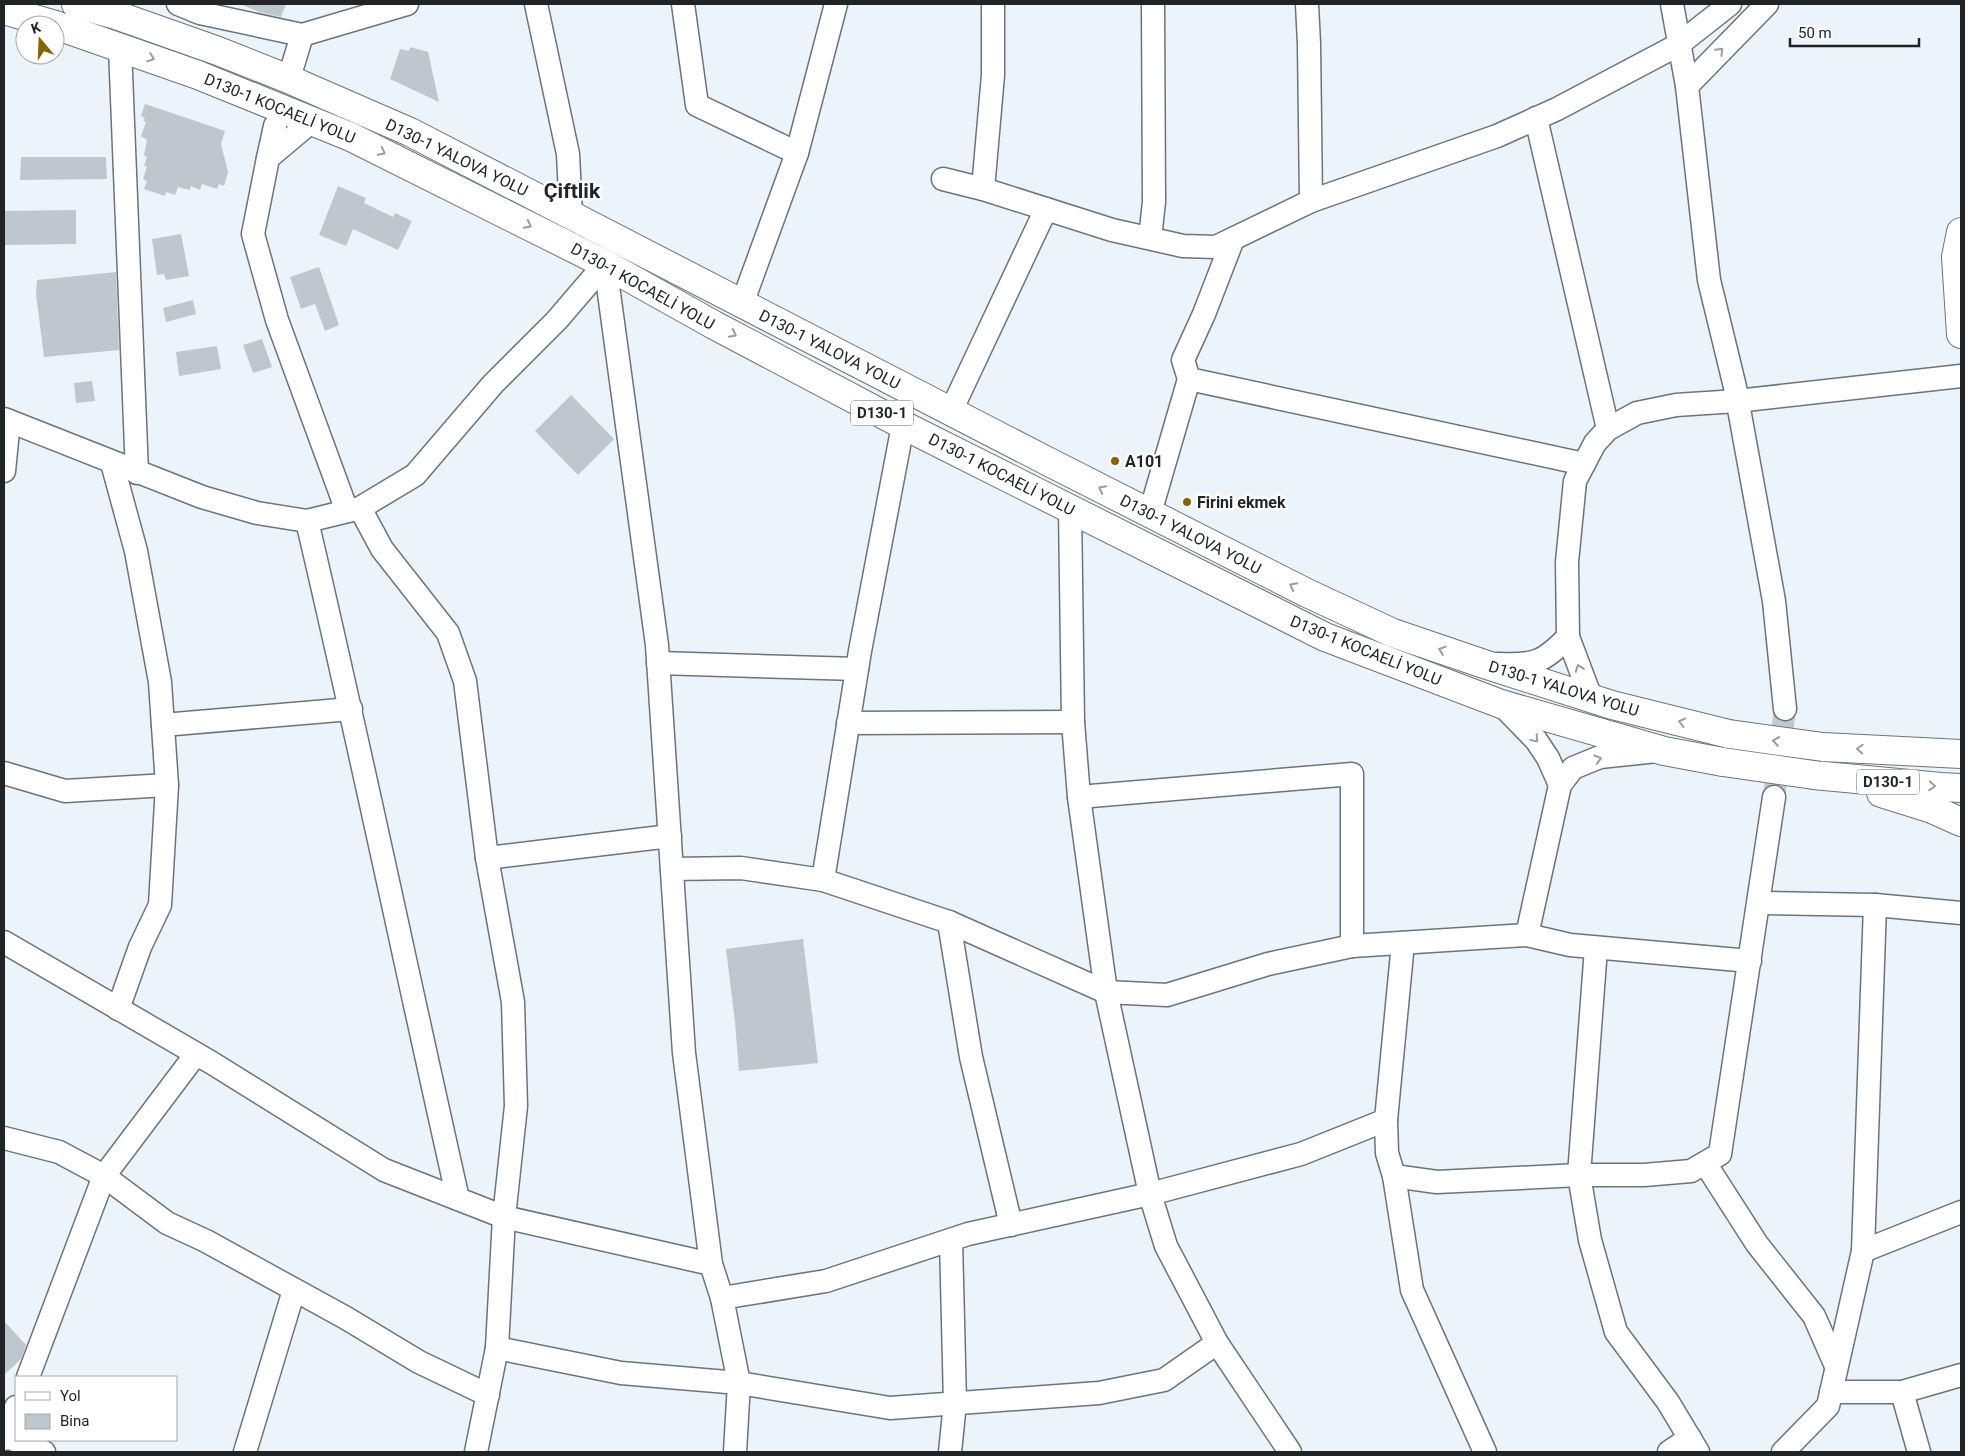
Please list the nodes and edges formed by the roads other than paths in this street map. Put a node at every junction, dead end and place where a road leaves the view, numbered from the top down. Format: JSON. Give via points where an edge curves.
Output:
{"nodes":[{"id":1,"x":77,"y":4,"type":"edge"},
{"id":2,"x":90,"y":4,"type":"edge"},
{"id":3,"x":178,"y":4,"type":"edge"},
{"id":4,"x":407,"y":4,"type":"edge"},
{"id":5,"x":536,"y":4,"type":"edge"},
{"id":6,"x":683,"y":4,"type":"edge"},
{"id":7,"x":836,"y":4,"type":"edge"},
{"id":8,"x":993,"y":4,"type":"edge"},
{"id":9,"x":1153,"y":4,"type":"edge"},
{"id":10,"x":1307,"y":4,"type":"edge"},
{"id":11,"x":1672,"y":4,"type":"edge"},
{"id":12,"x":1730,"y":4,"type":"edge"},
{"id":13,"x":1767,"y":4,"type":"edge"},
{"id":14,"x":4,"y":10,"type":"edge"},
{"id":15,"x":21,"y":15,"type":"edge"},
{"id":16,"x":65,"y":29,"type":"edge"},
{"id":17,"x":302,"y":34,"type":"junction"},
{"id":18,"x":1678,"y":45,"type":"junction"},
{"id":19,"x":120,"y":48,"type":"junction"},
{"id":20,"x":293,"y":65,"type":"dead end"},
{"id":21,"x":1687,"y":86,"type":"junction"},
{"id":22,"x":1536,"y":118,"type":"junction"},
{"id":23,"x":312,"y":121,"type":"junction"},
{"id":24,"x":274,"y":126,"type":"dead end"},
{"id":25,"x":797,"y":152,"type":"junction"},
{"id":26,"x":268,"y":158,"type":"junction"},
{"id":27,"x":943,"y":179,"type":"dead end"},
{"id":28,"x":983,"y":189,"type":"junction"},
{"id":29,"x":1311,"y":201,"type":"junction"},
{"id":30,"x":1046,"y":209,"type":"junction"},
{"id":31,"x":571,"y":215,"type":"junction"},
{"id":32,"x":1961,"y":232,"type":"edge"},
{"id":33,"x":1150,"y":238,"type":"junction"},
{"id":34,"x":1233,"y":239,"type":"junction"},
{"id":35,"x":606,"y":264,"type":"junction"},
{"id":36,"x":742,"y":304,"type":"junction"},
{"id":37,"x":1961,"y":334,"type":"edge"},
{"id":38,"x":1961,"y":376,"type":"edge"},
{"id":39,"x":1189,"y":379,"type":"junction"},
{"id":40,"x":1737,"y":401,"type":"junction"},
{"id":41,"x":951,"y":411,"type":"junction"},
{"id":42,"x":6,"y":420,"type":"edge"},
{"id":43,"x":903,"y":425,"type":"junction"},
{"id":44,"x":1608,"y":429,"type":"junction"},
{"id":45,"x":112,"y":463,"type":"junction"},
{"id":46,"x":1584,"y":464,"type":"junction"},
{"id":47,"x":4,"y":471,"type":"edge"},
{"id":48,"x":137,"y":473,"type":"junction"},
{"id":49,"x":1070,"y":508,"type":"junction"},
{"id":50,"x":353,"y":509,"type":"junction"},
{"id":51,"x":1150,"y":513,"type":"junction"},
{"id":52,"x":306,"y":521,"type":"junction"},
{"id":53,"x":1568,"y":637,"type":"junction"},
{"id":54,"x":658,"y":663,"type":"junction"},
{"id":55,"x":1481,"y":664,"type":"junction"},
{"id":56,"x":857,"y":669,"type":"junction"},
{"id":57,"x":1591,"y":698,"type":"junction"},
{"id":58,"x":1500,"y":704,"type":"junction"},
{"id":59,"x":351,"y":709,"type":"junction"},
{"id":60,"x":1785,"y":709,"type":"tunnel mouth"},
{"id":61,"x":1073,"y":722,"type":"junction"},
{"id":62,"x":848,"y":723,"type":"junction"},
{"id":63,"x":163,"y":725,"type":"junction"},
{"id":64,"x":1961,"y":739,"type":"edge"},
{"id":65,"x":1664,"y":750,"type":"junction"},
{"id":66,"x":1897,"y":751,"type":"junction"},
{"id":67,"x":1961,"y":754,"type":"edge"},
{"id":68,"x":4,"y":773,"type":"edge"},
{"id":69,"x":1819,"y":775,"type":"junction"},
{"id":70,"x":167,"y":785,"type":"junction"},
{"id":71,"x":1560,"y":785,"type":"junction"},
{"id":72,"x":1961,"y":788,"type":"edge"},
{"id":73,"x":1079,"y":797,"type":"junction"},
{"id":74,"x":1774,"y":797,"type":"tunnel mouth"},
{"id":75,"x":1961,"y":822,"type":"edge"},
{"id":76,"x":670,"y":836,"type":"junction"},
{"id":77,"x":487,"y":858,"type":"junction"},
{"id":78,"x":672,"y":869,"type":"junction"},
{"id":79,"x":823,"y":880,"type":"junction"},
{"id":80,"x":1759,"y":903,"type":"junction"},
{"id":81,"x":1875,"y":905,"type":"junction"},
{"id":82,"x":1961,"y":913,"type":"edge"},
{"id":83,"x":949,"y":922,"type":"junction"},
{"id":84,"x":1527,"y":936,"type":"junction"},
{"id":85,"x":4,"y":942,"type":"edge"},
{"id":86,"x":1403,"y":943,"type":"junction"},
{"id":87,"x":1352,"y":946,"type":"junction"},
{"id":88,"x":1596,"y":948,"type":"junction"},
{"id":89,"x":1750,"y":962,"type":"junction"},
{"id":90,"x":1106,"y":992,"type":"junction"},
{"id":91,"x":118,"y":1008,"type":"junction"},
{"id":92,"x":196,"y":1054,"type":"junction"},
{"id":93,"x":1386,"y":1120,"type":"junction"},
{"id":94,"x":4,"y":1138,"type":"edge"},
{"id":95,"x":1705,"y":1163,"type":"junction"},
{"id":96,"x":1579,"y":1175,"type":"junction"},
{"id":97,"x":104,"y":1176,"type":"junction"},
{"id":98,"x":1394,"y":1176,"type":"junction"},
{"id":99,"x":1150,"y":1194,"type":"junction"},
{"id":100,"x":458,"y":1199,"type":"junction"},
{"id":101,"x":1961,"y":1212,"type":"edge"},
{"id":102,"x":504,"y":1217,"type":"junction"},
{"id":103,"x":1012,"y":1225,"type":"junction"},
{"id":104,"x":951,"y":1240,"type":"junction"},
{"id":105,"x":1863,"y":1251,"type":"junction"},
{"id":106,"x":711,"y":1264,"type":"junction"},
{"id":107,"x":294,"y":1290,"type":"junction"},
{"id":108,"x":722,"y":1298,"type":"junction"},
{"id":109,"x":1217,"y":1343,"type":"junction"},
{"id":110,"x":497,"y":1348,"type":"junction"},
{"id":111,"x":1836,"y":1366,"type":"junction"},
{"id":112,"x":1961,"y":1375,"type":"edge"},
{"id":113,"x":28,"y":1376,"type":"edge"},
{"id":114,"x":738,"y":1383,"type":"junction"},
{"id":115,"x":1831,"y":1392,"type":"junction"},
{"id":116,"x":1902,"y":1392,"type":"junction"},
{"id":117,"x":488,"y":1395,"type":"junction"},
{"id":118,"x":954,"y":1403,"type":"junction"},
{"id":119,"x":15,"y":1409,"type":"edge"},
{"id":120,"x":4,"y":1436,"type":"edge"},
{"id":121,"x":16,"y":1441,"type":"edge"},
{"id":122,"x":1694,"y":1445,"type":"edge"},
{"id":123,"x":44,"y":1452,"type":"edge"},
{"id":124,"x":245,"y":1452,"type":"edge"},
{"id":125,"x":476,"y":1452,"type":"edge"},
{"id":126,"x":736,"y":1452,"type":"edge"},
{"id":127,"x":950,"y":1452,"type":"edge"},
{"id":128,"x":1290,"y":1452,"type":"edge"},
{"id":129,"x":1485,"y":1452,"type":"edge"},
{"id":130,"x":1670,"y":1452,"type":"edge"},
{"id":131,"x":1783,"y":1452,"type":"edge"},
{"id":132,"x":1919,"y":1452,"type":"edge"}],
"edges":[{"from":1,"to":2,"type":"street"},
{"from":1,"to":31,"type":"main road","name":"D130-1 YALOVA YOLU","number":"D130-1","via":[[210,48],[286,78],[410,132]]},
{"from":3,"to":17,"type":"street","via":[[200,13]]},
{"from":4,"to":17,"type":"street"},
{"from":5,"to":31,"type":"street","via":[[568,154]]},
{"from":6,"to":25,"type":"street","via":[[697,106]]},
{"from":7,"to":25,"type":"street"},
{"from":8,"to":28,"type":"street","via":[[993,75]]},
{"from":9,"to":33,"type":"street","via":[[1154,202]]},
{"from":10,"to":29,"type":"street"},
{"from":11,"to":18,"type":"street"},
{"from":12,"to":18,"type":"street"},
{"from":21,"to":13,"type":"street","one_way":true},
{"from":14,"to":15,"type":"main road","name":"D130-1 KOCAELİ YOLU","number":"D130-1"},
{"from":16,"to":19,"type":"main road","name":"D130-1 KOCAELİ YOLU","number":"D130-1"},
{"from":17,"to":20,"type":"street"},
{"from":18,"to":21,"type":"street"},
{"from":18,"to":22,"type":"street"},
{"from":19,"to":23,"type":"main road","name":"D130-1 KOCAELİ YOLU","number":"D130-1","one_way":true},
{"from":19,"to":48,"type":"street"},
{"from":21,"to":40,"type":"street","via":[[1709,280]]},
{"from":22,"to":29,"type":"street","via":[[1497,136]]},
{"from":22,"to":44,"type":"street"},
{"from":23,"to":26,"type":"street"},
{"from":23,"to":35,"type":"main road","name":"D130-1 KOCAELİ YOLU","number":"D130-1","one_way":true,"via":[[351,137]]},
{"from":24,"to":26,"type":"street"},
{"from":25,"to":36,"type":"street"},
{"from":26,"to":50,"type":"street","via":[[254,234],[277,320]]},
{"from":27,"to":28,"type":"street"},
{"from":28,"to":30,"type":"street"},
{"from":29,"to":34,"type":"street"},
{"from":30,"to":33,"type":"street","via":[[1112,230]]},
{"from":30,"to":41,"type":"street"},
{"from":31,"to":36,"type":"main road","name":"D130-1 YALOVA YOLU","number":"D130-1"},
{"from":32,"to":37,"type":"main road","via":[[1956,257]]},
{"from":33,"to":34,"type":"street","via":[[1184,246],[1216,247]]},
{"from":34,"to":39,"type":"street","via":[[1183,360]]},
{"from":35,"to":43,"type":"main road","name":"D130-1 KOCAELİ YOLU","number":"D130-1","one_way":true},
{"from":35,"to":50,"type":"street","via":[[557,320],[493,384],[415,475]]},
{"from":35,"to":54,"type":"street"},
{"from":36,"to":41,"type":"main road","name":"D130-1 YALOVA YOLU","number":"D130-1"},
{"from":38,"to":40,"type":"street"},
{"from":39,"to":46,"type":"street"},
{"from":39,"to":51,"type":"street"},
{"from":40,"to":44,"type":"street","via":[[1676,405],[1637,413]]},
{"from":40,"to":60,"type":"street","via":[[1774,601]]},
{"from":51,"to":41,"type":"main road","name":"D130-1 YALOVA YOLU","number":"D130-1","one_way":true},
{"from":42,"to":45,"type":"street"},
{"from":42,"to":47,"type":"street"},
{"from":43,"to":49,"type":"main road","name":"D130-1 KOCAELİ YOLU","number":"D130-1"},
{"from":43,"to":56,"type":"street"},
{"from":44,"to":46,"type":"street","via":[[1594,443]]},
{"from":45,"to":48,"type":"street"},
{"from":45,"to":63,"type":"street","via":[[136,551],[160,682]]},
{"from":46,"to":53,"type":"street","via":[[1575,481],[1567,562]]},
{"from":48,"to":52,"type":"street","via":[[202,498],[257,513]]},
{"from":49,"to":58,"type":"main road","name":"D130-1 KOCAELİ YOLU","number":"D130-1","via":[[1325,637]]},
{"from":49,"to":61,"type":"street"},
{"from":50,"to":52,"type":"street"},
{"from":50,"to":77,"type":"street","via":[[448,633],[465,681]]},
{"from":55,"to":51,"type":"main road","name":"D130-1 YALOVA YOLU","number":"D130-1","one_way":true,"via":[[1392,633]]},
{"from":52,"to":59,"type":"street"},
{"from":53,"to":55,"type":"street","via":[[1552,654],[1534,663],[1518,666]]},
{"from":57,"to":53,"type":"street","one_way":true},
{"from":54,"to":56,"type":"street"},
{"from":54,"to":76,"type":"street"},
{"from":55,"to":57,"type":"main road","name":"D130-1 YALOVA YOLU","number":"D130-1"},
{"from":56,"to":62,"type":"street"},
{"from":66,"to":57,"type":"main road","name":"D130-1 YALOVA YOLU","number":"D130-1","one_way":true,"bridge":true,"via":[[1823,747],[1729,734]]},
{"from":58,"to":65,"type":"main road","name":"D130-1 KOCAELİ YOLU","number":"D130-1"},
{"from":58,"to":71,"type":"street","one_way":true,"via":[[1536,740]]},
{"from":59,"to":63,"type":"street"},
{"from":59,"to":100,"type":"street"},
{"from":61,"to":62,"type":"street"},
{"from":61,"to":73,"type":"street"},
{"from":62,"to":79,"type":"street"},
{"from":63,"to":70,"type":"street"},
{"from":64,"to":66,"type":"main road"},
{"from":65,"to":69,"type":"main road","name":"D130-1 KOCAELİ YOLU","number":"D130-1","bridge":true},
{"from":71,"to":65,"type":"street","one_way":true,"via":[[1573,768],[1600,757]]},
{"from":66,"to":67,"type":"main road","number":"D130-1"},
{"from":68,"to":70,"type":"street","via":[[65,791]]},
{"from":69,"to":72,"type":"main road","number":"D130-1","one_way":true},
{"from":69,"to":75,"type":"main road","via":[[1932,809]]},
{"from":70,"to":91,"type":"street","via":[[160,905],[140,947]]},
{"from":71,"to":84,"type":"street"},
{"from":73,"to":87,"type":"street","via":[[1352,774]]},
{"from":73,"to":90,"type":"street"},
{"from":74,"to":80,"type":"street"},
{"from":76,"to":77,"type":"street"},
{"from":76,"to":78,"type":"street"},
{"from":77,"to":102,"type":"street","via":[[513,1002],[516,1106]]},
{"from":78,"to":79,"type":"street","via":[[741,868]]},
{"from":78,"to":106,"type":"street","via":[[684,1053]]},
{"from":79,"to":83,"type":"street"},
{"from":80,"to":81,"type":"street"},
{"from":80,"to":89,"type":"street"},
{"from":81,"to":82,"type":"street"},
{"from":81,"to":105,"type":"street"},
{"from":83,"to":90,"type":"street"},
{"from":83,"to":103,"type":"street","via":[[971,1057]]},
{"from":84,"to":86,"type":"street"},
{"from":84,"to":88,"type":"street"},
{"from":85,"to":91,"type":"street"},
{"from":86,"to":87,"type":"street"},
{"from":86,"to":93,"type":"street"},
{"from":87,"to":90,"type":"street","via":[[1268,964],[1167,995]]},
{"from":88,"to":89,"type":"street"},
{"from":88,"to":96,"type":"street"},
{"from":89,"to":95,"type":"street","via":[[1720,1154]]},
{"from":90,"to":99,"type":"street"},
{"from":91,"to":92,"type":"street"},
{"from":92,"to":97,"type":"street"},
{"from":92,"to":100,"type":"street","via":[[384,1170]]},
{"from":93,"to":98,"type":"street","via":[[1388,1153]]},
{"from":93,"to":99,"type":"street","via":[[1301,1154]]},
{"from":94,"to":97,"type":"street","via":[[59,1152]]},
{"from":95,"to":96,"type":"street","via":[[1691,1170],[1644,1176]]},
{"from":95,"to":111,"type":"street","via":[[1757,1244],[1814,1316]]},
{"from":96,"to":98,"type":"street","via":[[1437,1182]]},
{"from":96,"to":122,"type":"street","via":[[1590,1240],[1616,1332],[1668,1402]]},
{"from":97,"to":107,"type":"street","via":[[167,1222]]},
{"from":97,"to":113,"type":"street"},
{"from":98,"to":129,"type":"street","via":[[1412,1290]]},
{"from":99,"to":103,"type":"street"},
{"from":99,"to":109,"type":"street","via":[[1166,1246]]},
{"from":100,"to":102,"type":"street"},
{"from":101,"to":105,"type":"street"},
{"from":102,"to":106,"type":"street"},
{"from":102,"to":110,"type":"street"},
{"from":103,"to":104,"type":"street"},
{"from":104,"to":108,"type":"street","via":[[826,1281]]},
{"from":104,"to":118,"type":"street"},
{"from":105,"to":111,"type":"street"},
{"from":106,"to":108,"type":"street"},
{"from":107,"to":117,"type":"street","via":[[419,1362]]},
{"from":107,"to":124,"type":"street"},
{"from":108,"to":114,"type":"street"},
{"from":109,"to":118,"type":"street","via":[[1164,1380],[1099,1393]]},
{"from":109,"to":128,"type":"street"},
{"from":110,"to":114,"type":"street","via":[[621,1373]]},
{"from":110,"to":117,"type":"street"},
{"from":111,"to":115,"type":"street"},
{"from":112,"to":116,"type":"street"},
{"from":114,"to":118,"type":"street","via":[[890,1408]]},
{"from":114,"to":126,"type":"street"},
{"from":115,"to":116,"type":"street"},
{"from":115,"to":131,"type":"street","via":[[1828,1406]]},
{"from":116,"to":132,"type":"street"},
{"from":117,"to":125,"type":"street"},
{"from":118,"to":127,"type":"street"},
{"from":119,"to":120,"type":"street"},
{"from":121,"to":123,"type":"street"},
{"from":122,"to":130,"type":"street"}]}
